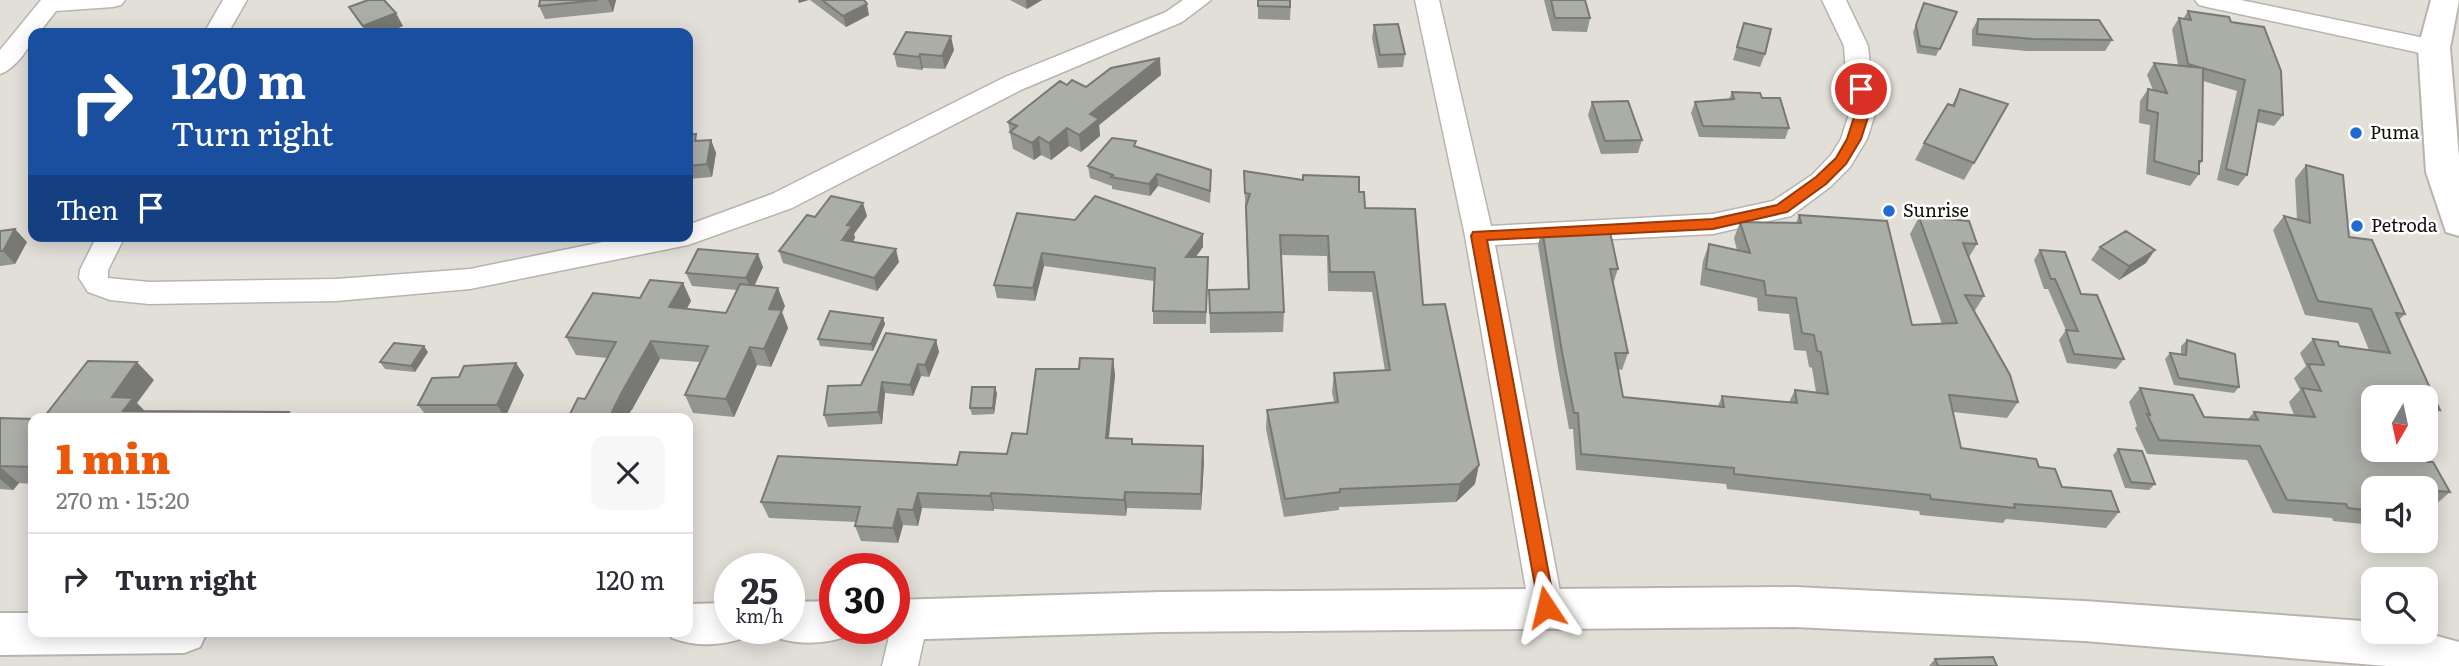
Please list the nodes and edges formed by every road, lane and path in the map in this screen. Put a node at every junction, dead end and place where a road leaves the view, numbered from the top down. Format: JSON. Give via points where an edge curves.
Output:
{"nodes":[{"id":1,"x":113,"y":0,"type":"edge"},
{"id":2,"x":235,"y":0,"type":"edge"},
{"id":3,"x":1199,"y":0,"type":"edge"},
{"id":4,"x":1427,"y":0,"type":"edge"},
{"id":5,"x":1834,"y":0,"type":"edge"},
{"id":6,"x":2207,"y":0,"type":"edge"},
{"id":7,"x":2446,"y":0,"type":"edge"},
{"id":8,"x":51,"y":3,"type":"edge"},
{"id":9,"x":31,"y":28,"type":"edge"},
{"id":10,"x":219,"y":28,"type":"edge"},
{"id":11,"x":28,"y":31,"type":"edge"},
{"id":12,"x":2434,"y":48,"type":"junction"},
{"id":13,"x":0,"y":66,"type":"edge"},
{"id":14,"x":2459,"y":223,"type":"edge"},
{"id":15,"x":693,"y":233,"type":"edge"},
{"id":16,"x":1479,"y":236,"type":"junction"},
{"id":17,"x":108,"y":242,"type":"edge"},
{"id":18,"x":655,"y":242,"type":"edge"},
{"id":19,"x":1546,"y":607,"type":"junction"},
{"id":20,"x":910,"y":620,"type":"edge"},
{"id":21,"x":714,"y":623,"type":"edge"},
{"id":22,"x":693,"y":624,"type":"edge"},
{"id":23,"x":0,"y":634,"type":"edge"},
{"id":24,"x":28,"y":634,"type":"edge"},
{"id":25,"x":901,"y":644,"type":"edge"},
{"id":26,"x":2459,"y":644,"type":"edge"},
{"id":27,"x":2401,"y":647,"type":"junction"},
{"id":28,"x":2459,"y":663,"type":"edge"},
{"id":29,"x":900,"y":666,"type":"edge"}],
"edges":[{"from":1,"to":8,"type":"street"},
{"from":2,"to":10,"type":"street"},
{"from":3,"to":15,"type":"street","via":[[1174,17],[960,108],[782,201]]},
{"from":4,"to":16,"type":"street"},
{"from":5,"to":16,"type":"street","via":[[1856,46],[1862,114],[1841,161],[1781,209],[1713,224]]},
{"from":6,"to":12,"type":"street"},
{"from":7,"to":12,"type":"highway"},
{"from":8,"to":9,"type":"street"},
{"from":11,"to":13,"type":"street"},
{"from":12,"to":14,"type":"highway","via":[[2443,172]]},
{"from":16,"to":19,"type":"street"},
{"from":17,"to":18,"type":"street","via":[[94,270],[99,285],[124,291],[227,293],[470,279]]},
{"from":19,"to":20,"type":"highway"},
{"from":19,"to":27,"type":"highway","via":[[1795,607],[2084,621]]},
{"from":21,"to":22,"type":"highway"},
{"from":23,"to":24,"type":"highway"},
{"from":25,"to":29,"type":"street"},
{"from":26,"to":27,"type":"highway"},
{"from":27,"to":28,"type":"highway"}]}
